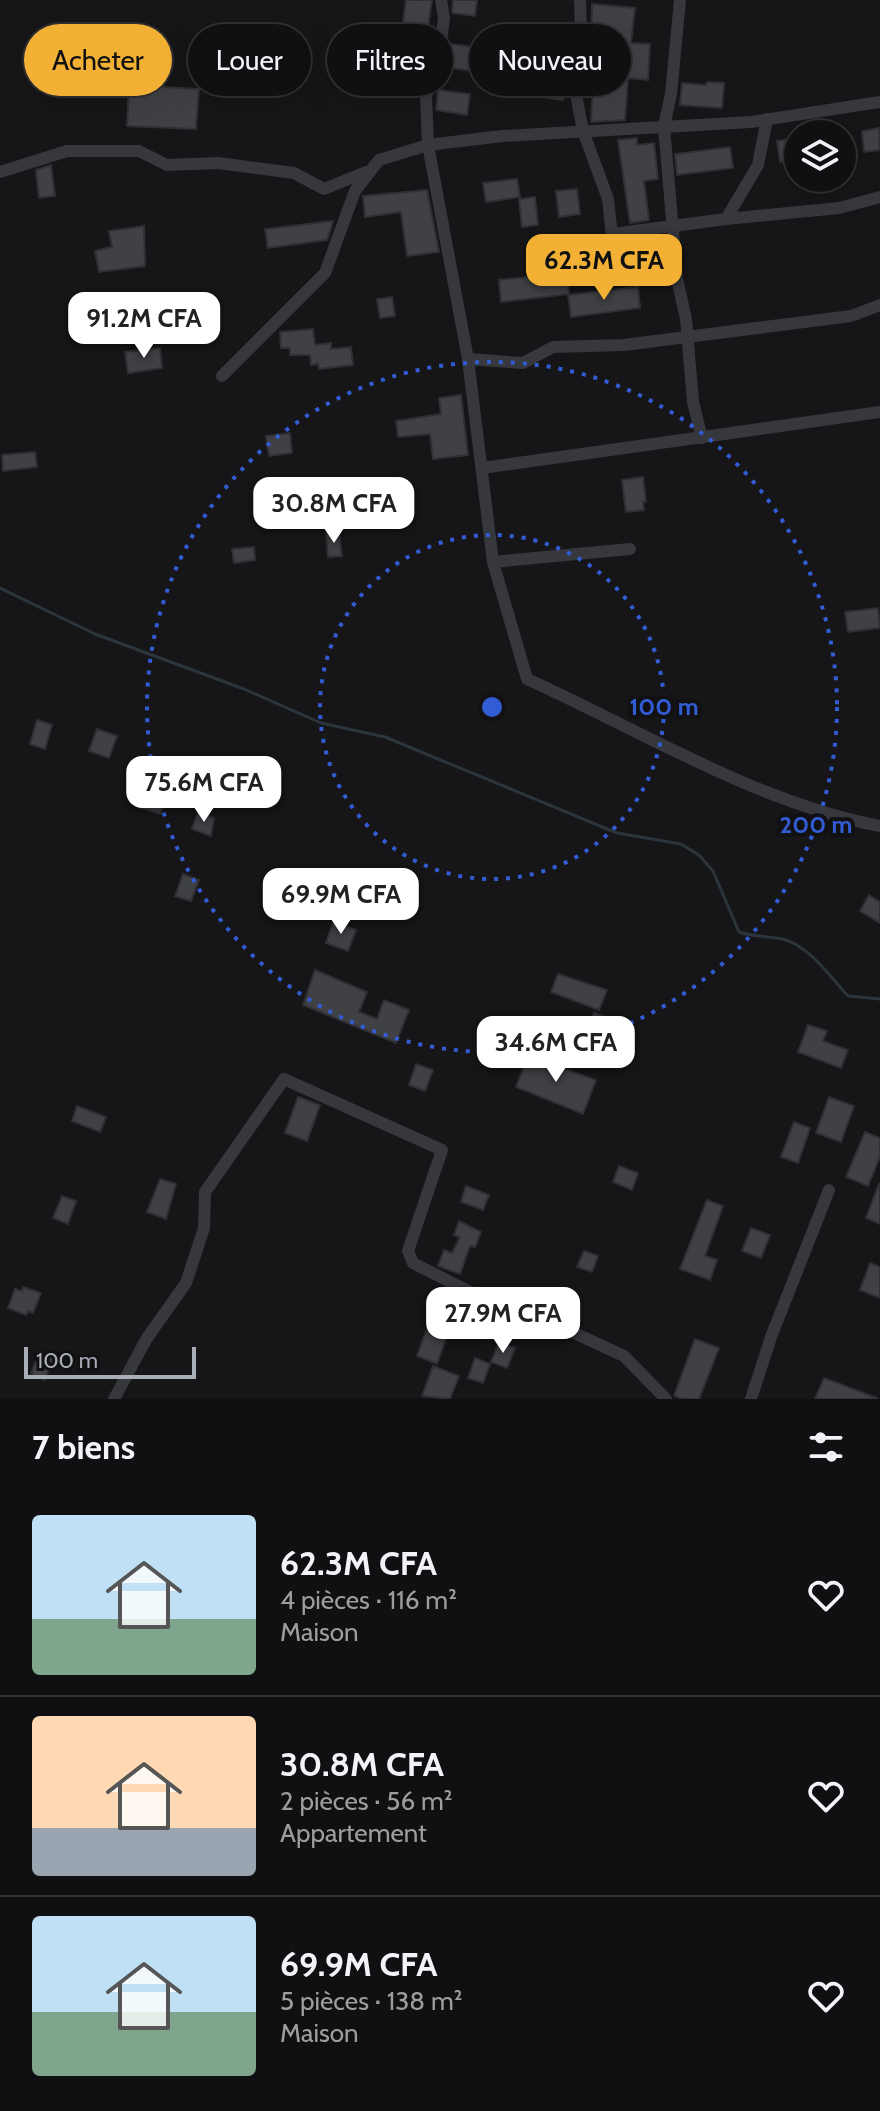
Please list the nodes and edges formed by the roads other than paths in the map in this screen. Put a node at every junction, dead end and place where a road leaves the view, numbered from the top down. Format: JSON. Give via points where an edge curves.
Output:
{"nodes":[{"id":1,"x":441,"y":0,"type":"edge"},
{"id":2,"x":580,"y":0,"type":"edge"},
{"id":3,"x":680,"y":0,"type":"edge"},
{"id":4,"x":880,"y":102,"type":"edge"},
{"id":5,"x":767,"y":119,"type":"junction"},
{"id":6,"x":664,"y":126,"type":"junction"},
{"id":7,"x":583,"y":131,"type":"junction"},
{"id":8,"x":428,"y":145,"type":"junction"},
{"id":9,"x":0,"y":172,"type":"edge"},
{"id":10,"x":367,"y":172,"type":"junction"},
{"id":11,"x":880,"y":197,"type":"edge"},
{"id":12,"x":726,"y":219,"type":"junction"},
{"id":13,"x":673,"y":226,"type":"junction"},
{"id":14,"x":612,"y":234,"type":"junction"},
{"id":15,"x":614,"y":256,"type":"dead end"},
{"id":16,"x":880,"y":305,"type":"edge"},
{"id":17,"x":686,"y":337,"type":"junction"},
{"id":18,"x":468,"y":359,"type":"junction"},
{"id":19,"x":222,"y":376,"type":"dead end"},
{"id":20,"x":880,"y":412,"type":"edge"},
{"id":21,"x":702,"y":438,"type":"junction"},
{"id":22,"x":482,"y":468,"type":"junction"},
{"id":23,"x":630,"y":549,"type":"dead end"},
{"id":24,"x":493,"y":562,"type":"junction"},
{"id":25,"x":880,"y":826,"type":"edge"},
{"id":26,"x":829,"y":1190,"type":"dead end"},
{"id":27,"x":114,"y":1399,"type":"edge"},
{"id":28,"x":666,"y":1399,"type":"edge"},
{"id":29,"x":751,"y":1399,"type":"edge"}],
"edges":[{"from":1,"to":8,"type":"street","via":[[439,56],[426,96]]},
{"from":2,"to":7,"type":"street","via":[[575,89]]},
{"from":3,"to":6,"type":"street"},
{"from":4,"to":5,"type":"street"},
{"from":5,"to":6,"type":"street"},
{"from":5,"to":12,"type":"street","via":[[758,165]]},
{"from":6,"to":7,"type":"street"},
{"from":6,"to":13,"type":"street"},
{"from":7,"to":8,"type":"street"},
{"from":7,"to":14,"type":"street","via":[[608,199]]},
{"from":8,"to":10,"type":"street","via":[[379,160]]},
{"from":8,"to":18,"type":"street"},
{"from":9,"to":10,"type":"street","via":[[67,151],[139,151],[167,165],[218,163],[294,173],[324,189]]},
{"from":10,"to":19,"type":"street","via":[[325,273]]},
{"from":11,"to":12,"type":"street","via":[[839,208]]},
{"from":12,"to":13,"type":"street"},
{"from":13,"to":14,"type":"street"},
{"from":13,"to":17,"type":"street"},
{"from":14,"to":15,"type":"street"},
{"from":16,"to":17,"type":"street","via":[[851,316]]},
{"from":17,"to":18,"type":"street","via":[[553,347],[523,363]]},
{"from":17,"to":21,"type":"street"},
{"from":18,"to":22,"type":"street"},
{"from":20,"to":21,"type":"street"},
{"from":21,"to":22,"type":"street"},
{"from":22,"to":24,"type":"street"},
{"from":23,"to":24,"type":"street"},
{"from":24,"to":25,"type":"street","via":[[527,679],[768,793],[833,817]]},
{"from":26,"to":29,"type":"street"},
{"from":27,"to":28,"type":"street","via":[[147,1338],[186,1283],[204,1228],[205,1192],[284,1079],[442,1150],[408,1251],[413,1263],[480,1297],[518,1307],[624,1356]]}]}
